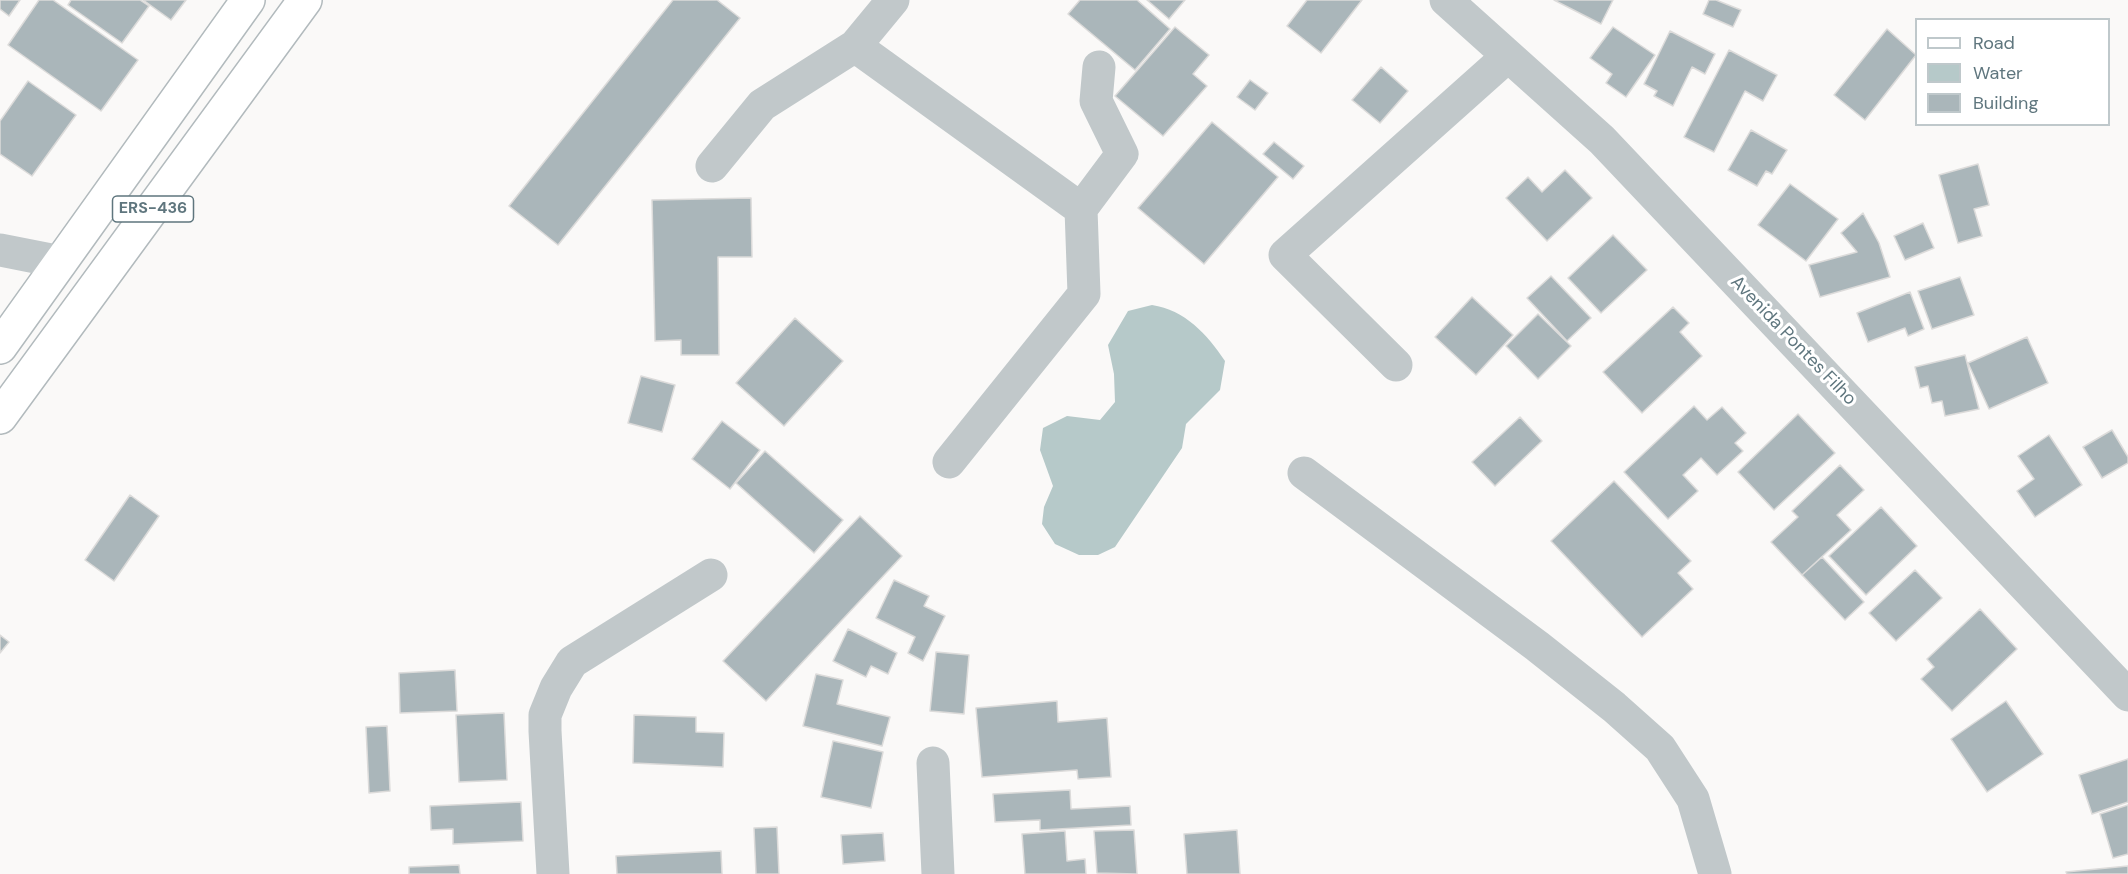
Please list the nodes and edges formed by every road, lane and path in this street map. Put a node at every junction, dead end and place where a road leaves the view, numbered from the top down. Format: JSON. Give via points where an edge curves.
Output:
{"nodes":[{"id":1,"x":248,"y":0,"type":"edge"},
{"id":2,"x":304,"y":0,"type":"edge"},
{"id":3,"x":893,"y":0,"type":"edge"},
{"id":4,"x":1446,"y":0,"type":"edge"},
{"id":5,"x":855,"y":46,"type":"junction"},
{"id":6,"x":1508,"y":56,"type":"junction"},
{"id":7,"x":1099,"y":67,"type":"dead end"},
{"id":8,"x":712,"y":166,"type":"dead end"},
{"id":9,"x":1081,"y":209,"type":"junction"},
{"id":10,"x":0,"y":250,"type":"edge"},
{"id":11,"x":61,"y":262,"type":"junction"},
{"id":12,"x":100,"y":283,"type":"junction"},
{"id":13,"x":0,"y":347,"type":"edge"},
{"id":14,"x":1396,"y":365,"type":"dead end"},
{"id":15,"x":0,"y":417,"type":"edge"},
{"id":16,"x":949,"y":462,"type":"dead end"},
{"id":17,"x":1304,"y":473,"type":"dead end"},
{"id":18,"x":711,"y":575,"type":"dead end"},
{"id":19,"x":2128,"y":694,"type":"edge"},
{"id":20,"x":933,"y":763,"type":"dead end"},
{"id":21,"x":553,"y":874,"type":"edge"},
{"id":22,"x":938,"y":874,"type":"edge"},
{"id":23,"x":1715,"y":874,"type":"edge"}],
"edges":[{"from":1,"to":11,"type":"main road","number":"ERS-436"},
{"from":2,"to":12,"type":"main road","number":"ERS-436"},
{"from":3,"to":5,"type":"street"},
{"from":4,"to":6,"type":"street","name":"Avenida Pontes Filho"},
{"from":5,"to":8,"type":"street","via":[[762,105]]},
{"from":5,"to":9,"type":"street"},
{"from":6,"to":14,"type":"street","via":[[1285,255]]},
{"from":6,"to":19,"type":"street","name":"Avenida Pontes Filho","via":[[1602,140]]},
{"from":7,"to":9,"type":"street","via":[[1096,101],[1122,154]]},
{"from":9,"to":16,"type":"street","via":[[1084,294]]},
{"from":10,"to":11,"type":"street"},
{"from":11,"to":12,"type":"main road"},
{"from":11,"to":13,"type":"main road","number":"ERS-436"},
{"from":12,"to":15,"type":"main road","number":"ERS-436"},
{"from":17,"to":23,"type":"street","via":[[1537,646],[1660,748],[1693,799]]},
{"from":18,"to":21,"type":"street","via":[[572,662],[556,688],[545,715]]},
{"from":20,"to":22,"type":"street"}]}
